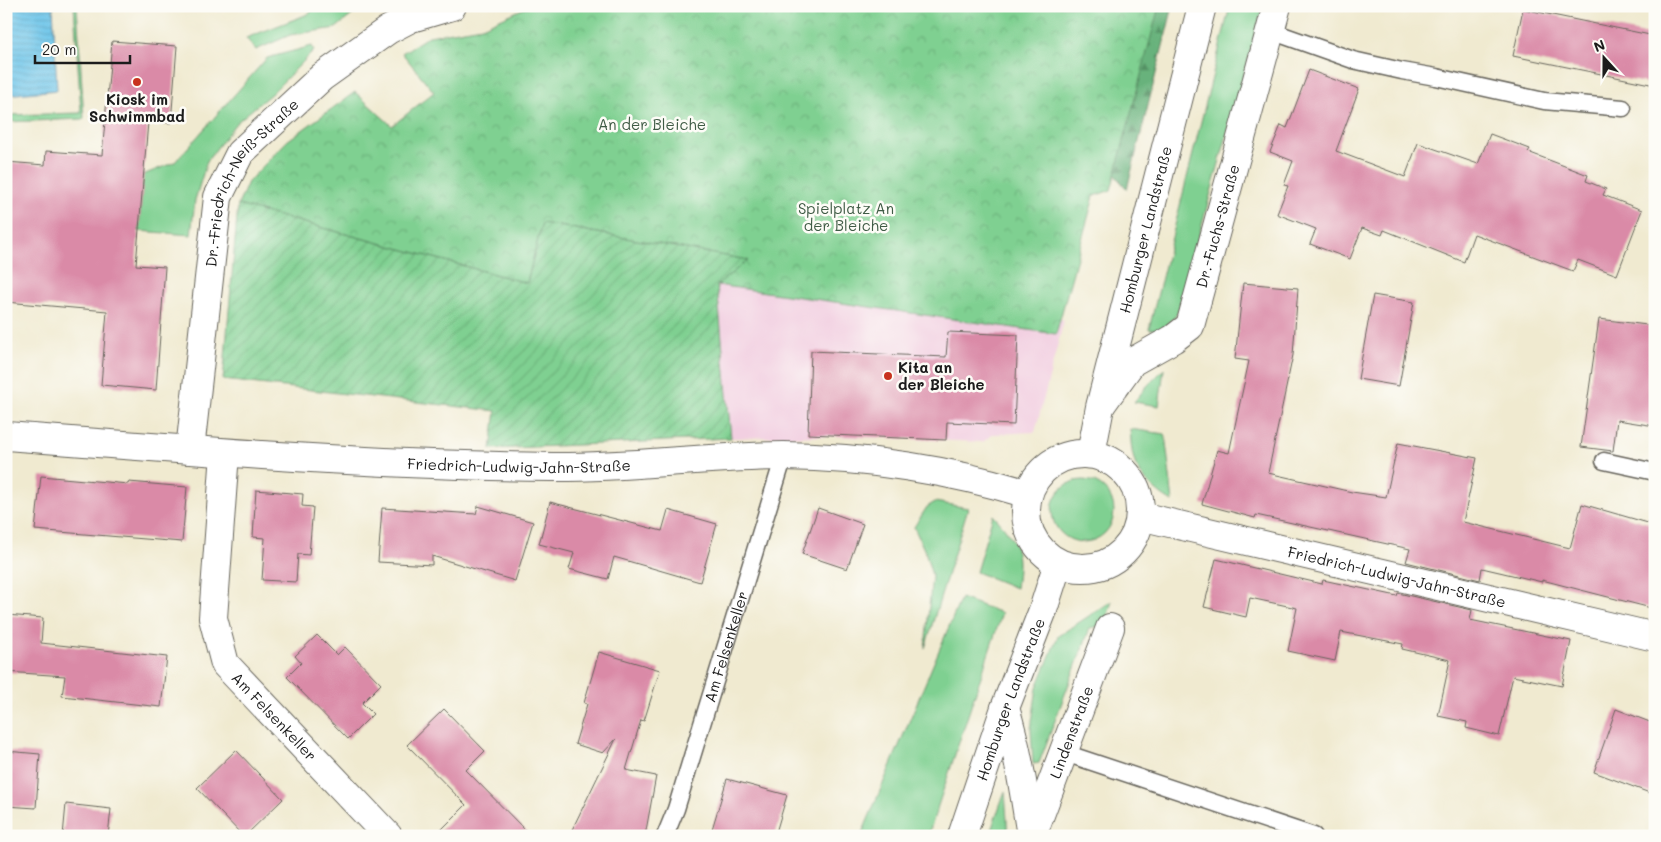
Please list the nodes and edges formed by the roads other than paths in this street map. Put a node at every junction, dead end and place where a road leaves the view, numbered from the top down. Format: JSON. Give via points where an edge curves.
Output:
{"nodes":[{"id":1,"x":452,"y":6,"type":"edge"},
{"id":2,"x":1202,"y":6,"type":"edge"},
{"id":3,"x":1274,"y":19,"type":"edge"},
{"id":4,"x":1623,"y":108,"type":"dead end"},
{"id":5,"x":1100,"y":407,"type":"junction"},
{"id":6,"x":6,"y":436,"type":"edge"},
{"id":7,"x":190,"y":450,"type":"junction"},
{"id":8,"x":225,"y":453,"type":"junction"},
{"id":9,"x":1091,"y":454,"type":"junction"},
{"id":10,"x":784,"y":456,"type":"junction"},
{"id":11,"x":1604,"y":462,"type":"dead end"},
{"id":12,"x":1655,"y":472,"type":"edge"},
{"id":13,"x":1028,"y":494,"type":"junction"},
{"id":14,"x":1140,"y":516,"type":"junction"},
{"id":15,"x":1058,"y":563,"type":"junction"},
{"id":16,"x":1110,"y":628,"type":"dead end"},
{"id":17,"x":1655,"y":637,"type":"edge"},
{"id":18,"x":1005,"y":708,"type":"junction"},
{"id":19,"x":1062,"y":752,"type":"junction"},
{"id":20,"x":388,"y":836,"type":"edge"},
{"id":21,"x":665,"y":836,"type":"edge"},
{"id":22,"x":962,"y":836,"type":"edge"},
{"id":23,"x":1031,"y":836,"type":"edge"},
{"id":24,"x":1314,"y":836,"type":"edge"}],
"edges":[{"from":1,"to":7,"type":"street","name":"Dr.-Friedrich-Neiß-Straße","via":[[410,18],[388,30],[322,76],[240,153],[218,197]]},
{"from":2,"to":5,"type":"street","name":"Homburger Landstraße"},
{"from":3,"to":4,"type":"lane","via":[[1353,60],[1544,101]]},
{"from":3,"to":5,"type":"street","name":"Dr.-Fuchs-Straße","via":[[1190,326],[1132,362]]},
{"from":5,"to":9,"type":"street","name":"Homburger Landstraße"},
{"from":6,"to":7,"type":"street","name":"Friedrich-Ludwig-Jahn-Straße"},
{"from":7,"to":8,"type":"street","name":"Friedrich-Ludwig-Jahn-Straße"},
{"from":8,"to":10,"type":"street","name":"Friedrich-Ludwig-Jahn-Straße","via":[[370,462],[555,467]]},
{"from":8,"to":20,"type":"street","name":"Am Felsenkeller","via":[[213,618],[225,664]]},
{"from":9,"to":13,"type":"street","via":[[1059,458],[1034,479]]},
{"from":9,"to":14,"type":"street","via":[[1107,459],[1132,480],[1138,495]]},
{"from":10,"to":13,"type":"street","name":"Friedrich-Ludwig-Jahn-Straße","via":[[877,462],[986,481]]},
{"from":10,"to":21,"type":"lane","name":"Am Felsenkeller","via":[[679,800]]},
{"from":11,"to":12,"type":"lane"},
{"from":13,"to":15,"type":"street","via":[[1027,527],[1034,542]]},
{"from":14,"to":15,"type":"street","via":[[1131,543],[1106,564],[1074,568]]},
{"from":14,"to":17,"type":"street","name":"Friedrich-Ludwig-Jahn-Straße"},
{"from":15,"to":18,"type":"street","name":"Homburger Landstraße"},
{"from":16,"to":19,"type":"street","name":"Lindenstraße"},
{"from":18,"to":22,"type":"street","name":"Homburger Landstraße"},
{"from":18,"to":23,"type":"street","via":[[1021,769]]},
{"from":19,"to":23,"type":"street","name":"Lindenstraße"},
{"from":19,"to":24,"type":"lane"}]}
